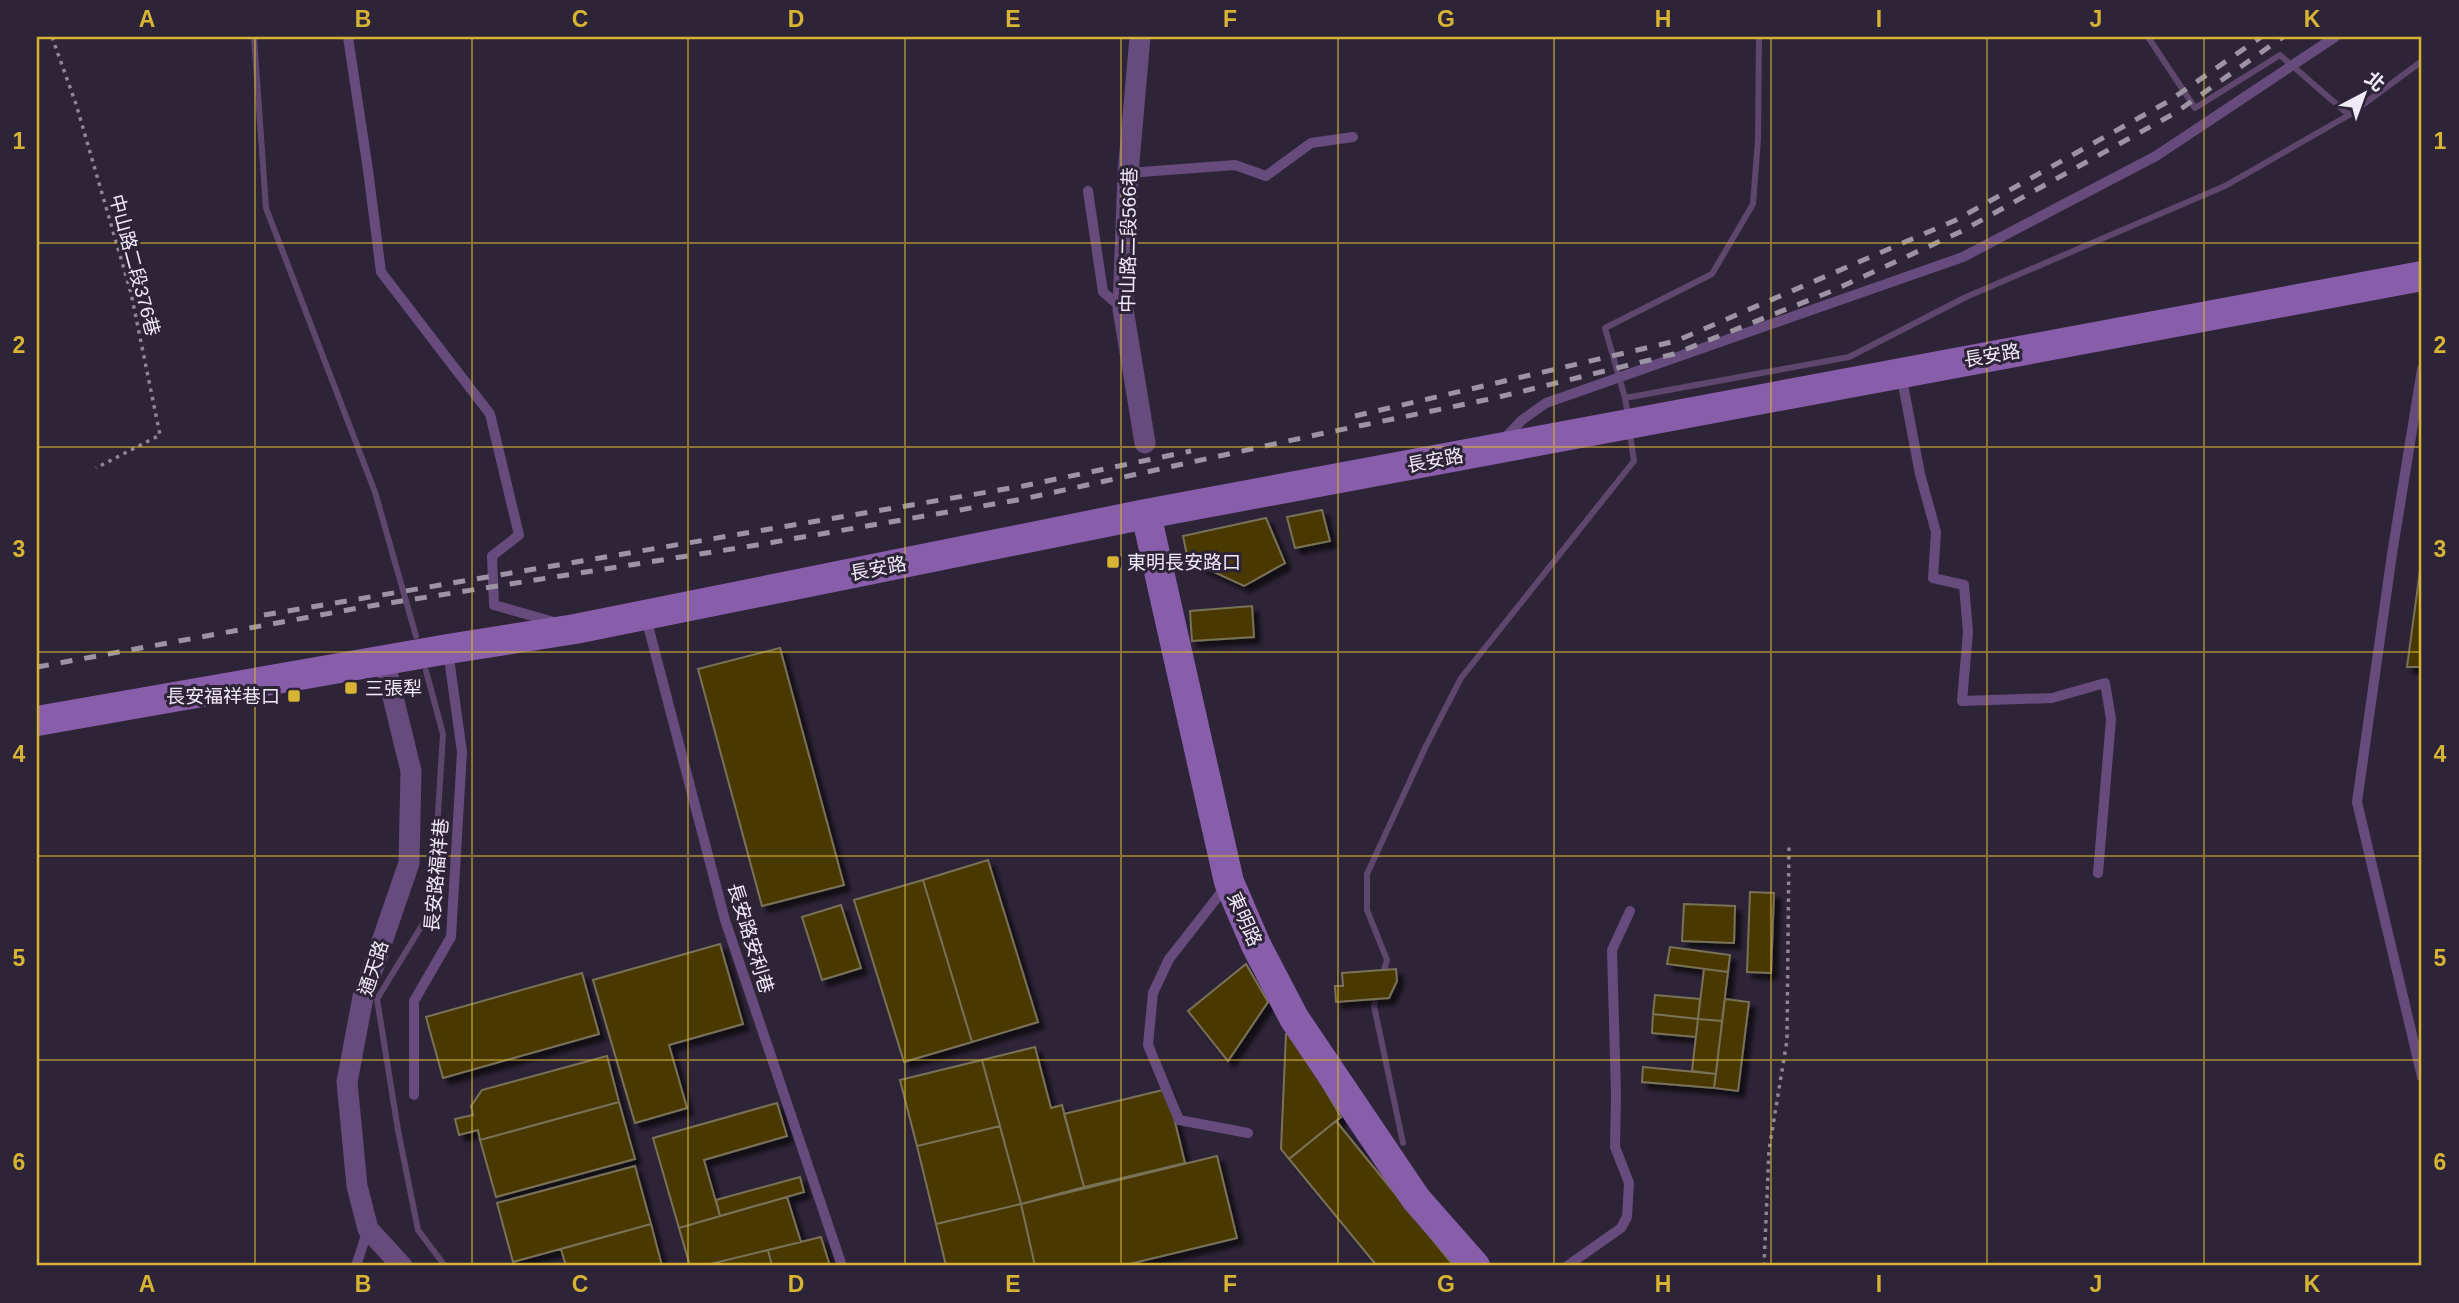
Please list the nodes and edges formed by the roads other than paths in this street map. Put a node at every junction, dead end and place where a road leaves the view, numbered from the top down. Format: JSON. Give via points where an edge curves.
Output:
{"nodes":[{"id":1,"x":348,"y":37,"type":"edge"},
{"id":2,"x":1140,"y":37,"type":"edge"},
{"id":3,"x":2335,"y":37,"type":"edge"},
{"id":4,"x":1353,"y":136,"type":"dead end"},
{"id":5,"x":1128,"y":173,"type":"junction"},
{"id":6,"x":1088,"y":191,"type":"dead end"},
{"id":7,"x":2422,"y":276,"type":"edge"},
{"id":8,"x":1124,"y":309,"type":"junction"},
{"id":9,"x":2422,"y":369,"type":"edge"},
{"id":10,"x":1901,"y":372,"type":"junction"},
{"id":11,"x":1145,"y":443,"type":"dead end"},
{"id":12,"x":1494,"y":449,"type":"junction"},
{"id":13,"x":1146,"y":514,"type":"junction"},
{"id":14,"x":645,"y":616,"type":"junction"},
{"id":15,"x":575,"y":629,"type":"junction"},
{"id":16,"x":448,"y":649,"type":"junction"},
{"id":17,"x":384,"y":660,"type":"junction"},
{"id":18,"x":37,"y":721,"type":"edge"},
{"id":19,"x":2098,"y":873,"type":"dead end"},
{"id":20,"x":1229,"y":883,"type":"junction"},
{"id":21,"x":1630,"y":911,"type":"dead end"},
{"id":22,"x":2422,"y":1077,"type":"edge"},
{"id":23,"x":414,"y":1096,"type":"dead end"},
{"id":24,"x":1248,"y":1133,"type":"dead end"},
{"id":25,"x":369,"y":1229,"type":"junction"},
{"id":26,"x":356,"y":1266,"type":"edge"},
{"id":27,"x":402,"y":1266,"type":"edge"},
{"id":28,"x":842,"y":1266,"type":"edge"},
{"id":29,"x":1475,"y":1266,"type":"edge"},
{"id":30,"x":1567,"y":1266,"type":"edge"}],
"edges":[{"from":1,"to":15,"type":"lane","via":[[381,272],[490,414],[519,535],[492,556],[494,606]]},
{"from":2,"to":5,"type":"street","name":"中山路二段566巷"},
{"from":3,"to":12,"type":"lane","via":[[2156,156],[1963,257],[1546,403]]},
{"from":4,"to":5,"type":"lane","via":[[1311,142],[1266,176],[1235,165]]},
{"from":5,"to":8,"type":"street","name":"中山路二段566巷"},
{"from":6,"to":8,"type":"lane","via":[[1103,292]]},
{"from":7,"to":10,"type":"main road","name":"長安路"},
{"from":8,"to":11,"type":"street","name":"中山路二段566巷"},
{"from":9,"to":22,"type":"lane","via":[[2357,802]]},
{"from":10,"to":12,"type":"main road","name":"長安路"},
{"from":10,"to":19,"type":"lane","via":[[1936,532],[1933,578],[1964,585],[1968,632],[1962,701],[2052,698],[2105,682],[2111,719]]},
{"from":12,"to":13,"type":"main road","name":"長安路"},
{"from":13,"to":14,"type":"main road","name":"長安路"},
{"from":13,"to":20,"type":"main road","name":"東明路"},
{"from":14,"to":15,"type":"main road","name":"長安路"},
{"from":14,"to":28,"type":"lane","name":"長安路安利巷","via":[[725,920]]},
{"from":15,"to":16,"type":"main road","name":"長安路"},
{"from":16,"to":17,"type":"main road"},
{"from":16,"to":23,"type":"lane","name":"長安路福祥巷","via":[[463,752],[451,937],[414,1000]]},
{"from":17,"to":18,"type":"main road"},
{"from":17,"to":25,"type":"street","name":"通天路","via":[[411,771],[409,863],[363,997],[347,1082],[357,1186]]},
{"from":20,"to":24,"type":"lane","via":[[1169,959],[1153,993],[1149,1045],[1179,1120]]},
{"from":20,"to":29,"type":"main road","name":"東明路","via":[[1294,1018],[1416,1199]]},
{"from":21,"to":30,"type":"lane","via":[[1612,950],[1615,1147],[1629,1183],[1627,1217],[1621,1228]]},
{"from":25,"to":26,"type":"lane"},
{"from":25,"to":27,"type":"street","name":"通天路"}]}
